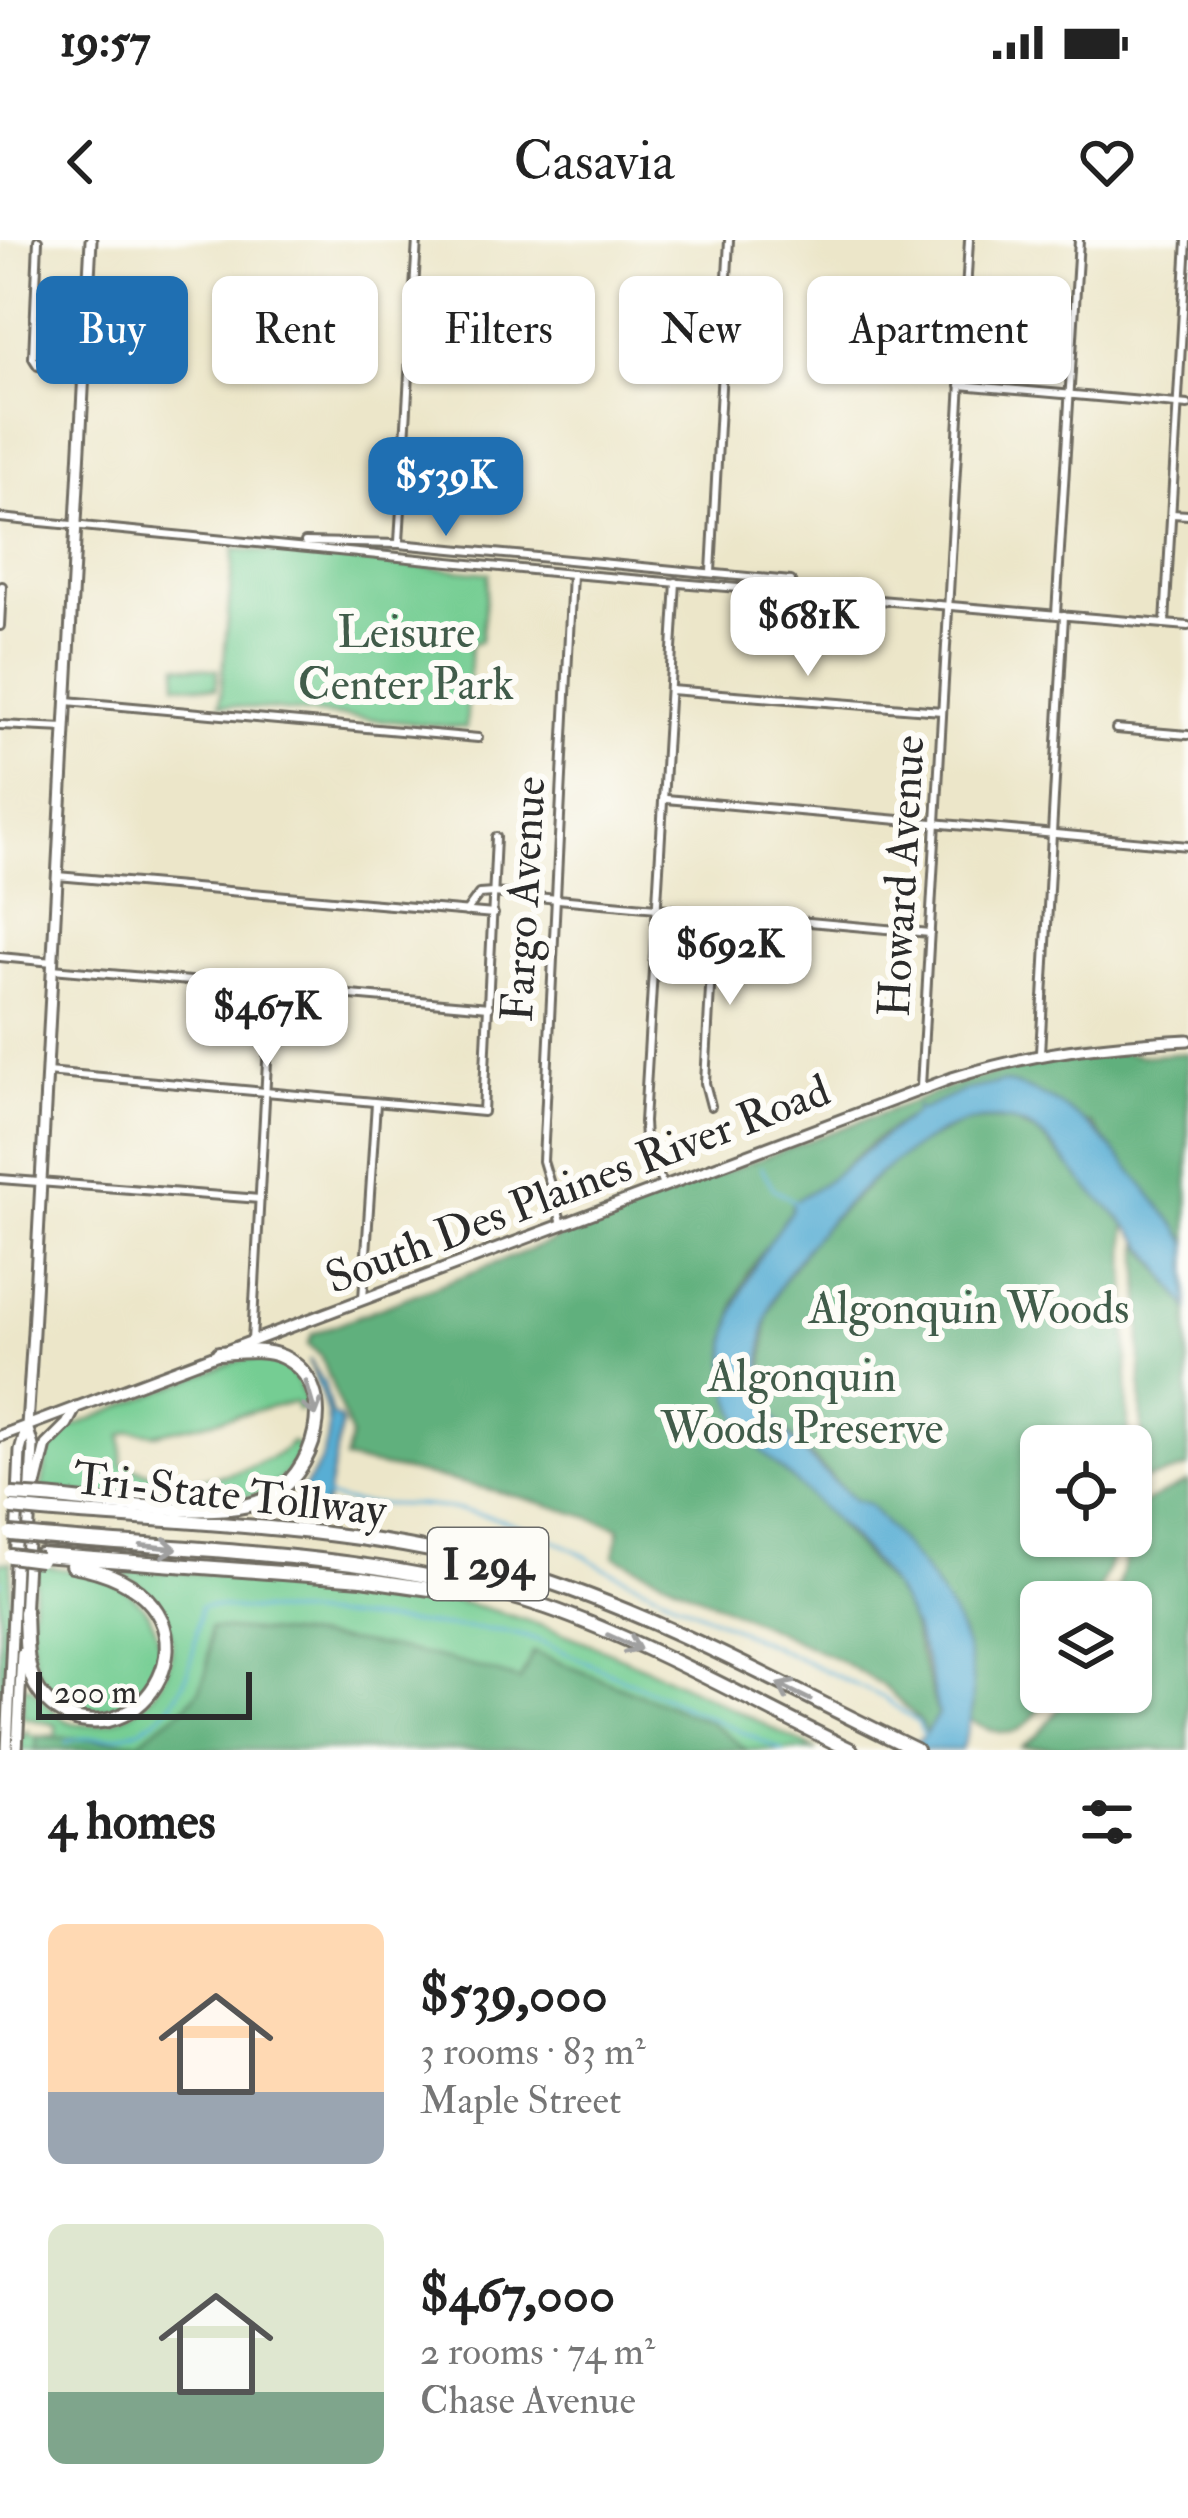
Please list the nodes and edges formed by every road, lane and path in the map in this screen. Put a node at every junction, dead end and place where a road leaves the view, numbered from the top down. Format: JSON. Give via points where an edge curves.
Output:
{"nodes":[{"id":1,"x":38,"y":240,"type":"edge"},
{"id":2,"x":91,"y":240,"type":"edge"},
{"id":3,"x":417,"y":240,"type":"edge"},
{"id":4,"x":729,"y":240,"type":"edge"},
{"id":5,"x":968,"y":240,"type":"edge"},
{"id":6,"x":1078,"y":240,"type":"edge"},
{"id":7,"x":1187,"y":240,"type":"edge"},
{"id":8,"x":36,"y":276,"type":"edge"},
{"id":9,"x":89,"y":276,"type":"edge"},
{"id":10,"x":966,"y":276,"type":"edge"},
{"id":11,"x":36,"y":287,"type":"edge"},
{"id":12,"x":1186,"y":295,"type":"edge"},
{"id":13,"x":36,"y":363,"type":"edge"},
{"id":14,"x":83,"y":384,"type":"edge"},
{"id":15,"x":960,"y":385,"type":"joint"},
{"id":16,"x":1069,"y":394,"type":"junction"},
{"id":17,"x":1178,"y":404,"type":"junction"},
{"id":18,"x":1188,"y":405,"type":"edge"},
{"id":19,"x":1172,"y":514,"type":"junction"},
{"id":20,"x":1188,"y":515,"type":"edge"},
{"id":21,"x":0,"y":518,"type":"edge"},
{"id":22,"x":76,"y":525,"type":"junction"},
{"id":23,"x":290,"y":544,"type":"junction"},
{"id":24,"x":399,"y":544,"type":"junction"},
{"id":25,"x":710,"y":573,"type":"junction"},
{"id":26,"x":572,"y":574,"type":"junction"},
{"id":27,"x":791,"y":581,"type":"dead end"},
{"id":28,"x":676,"y":582,"type":"junction"},
{"id":29,"x":2,"y":586,"type":"edge"},
{"id":30,"x":947,"y":605,"type":"junction"},
{"id":31,"x":1060,"y":615,"type":"junction"},
{"id":32,"x":1165,"y":624,"type":"junction"},
{"id":33,"x":0,"y":626,"type":"edge"},
{"id":34,"x":1188,"y":626,"type":"edge"},
{"id":35,"x":670,"y":690,"type":"junction"},
{"id":36,"x":67,"y":701,"type":"junction"},
{"id":37,"x":942,"y":711,"type":"junction"},
{"id":38,"x":0,"y":724,"type":"edge"},
{"id":39,"x":65,"y":728,"type":"junction"},
{"id":40,"x":1116,"y":729,"type":"dead end"},
{"id":41,"x":1188,"y":735,"type":"edge"},
{"id":42,"x":478,"y":739,"type":"dead end"},
{"id":43,"x":664,"y":799,"type":"junction"},
{"id":44,"x":936,"y":823,"type":"junction"},
{"id":45,"x":1051,"y":833,"type":"junction"},
{"id":46,"x":496,"y":837,"type":"dead end"},
{"id":47,"x":1188,"y":846,"type":"edge"},
{"id":48,"x":57,"y":876,"type":"junction"},
{"id":49,"x":493,"y":893,"type":"junction"},
{"id":50,"x":555,"y":898,"type":"junction"},
{"id":51,"x":657,"y":908,"type":"junction"},
{"id":52,"x":466,"y":912,"type":"junction"},
{"id":53,"x":714,"y":913,"type":"junction"},
{"id":54,"x":494,"y":914,"type":"junction"},
{"id":55,"x":930,"y":932,"type":"junction"},
{"id":56,"x":0,"y":957,"type":"edge"},
{"id":57,"x":53,"y":965,"type":"junction"},
{"id":58,"x":271,"y":988,"type":"junction"},
{"id":59,"x":489,"y":1007,"type":"junction"},
{"id":60,"x":1188,"y":1040,"type":"edge"},
{"id":61,"x":1040,"y":1053,"type":"junction"},
{"id":62,"x":47,"y":1072,"type":"junction"},
{"id":63,"x":921,"y":1089,"type":"junction"},
{"id":64,"x":265,"y":1091,"type":"junction"},
{"id":65,"x":376,"y":1103,"type":"junction"},
{"id":66,"x":711,"y":1106,"type":"dead end"},
{"id":67,"x":0,"y":1179,"type":"edge"},
{"id":68,"x":41,"y":1182,"type":"junction"},
{"id":69,"x":663,"y":1186,"type":"junction"},
{"id":70,"x":260,"y":1199,"type":"junction"},
{"id":71,"x":562,"y":1224,"type":"junction"},
{"id":72,"x":363,"y":1299,"type":"junction"},
{"id":73,"x":252,"y":1341,"type":"junction"},
{"id":74,"x":219,"y":1353,"type":"junction"},
{"id":75,"x":76,"y":1407,"type":"junction"},
{"id":76,"x":27,"y":1426,"type":"junction"},
{"id":77,"x":0,"y":1436,"type":"edge"},
{"id":78,"x":6,"y":1501,"type":"edge"},
{"id":79,"x":39,"y":1504,"type":"junction"},
{"id":80,"x":5,"y":1533,"type":"edge"},
{"id":81,"x":5,"y":1553,"type":"edge"},
{"id":82,"x":41,"y":1557,"type":"junction"},
{"id":83,"x":515,"y":1600,"type":"junction"},
{"id":84,"x":25,"y":1612,"type":"junction"},
{"id":85,"x":7,"y":1750,"type":"edge"},
{"id":86,"x":17,"y":1750,"type":"edge"},
{"id":87,"x":850,"y":1750,"type":"edge"},
{"id":88,"x":916,"y":1750,"type":"edge"}],
"edges":[{"from":1,"to":8,"type":"street"},
{"from":2,"to":9,"type":"main road"},
{"from":3,"to":24,"type":"street"},
{"from":4,"to":25,"type":"street"},
{"from":5,"to":10,"type":"street","name":"Howard Avenue"},
{"from":6,"to":16,"type":"street"},
{"from":7,"to":12,"type":"street"},
{"from":11,"to":13,"type":"street"},
{"from":12,"to":17,"type":"street"},
{"from":14,"to":22,"type":"main road"},
{"from":15,"to":16,"type":"street"},
{"from":15,"to":30,"type":"street","name":"Howard Avenue"},
{"from":16,"to":17,"type":"street"},
{"from":16,"to":31,"type":"street"},
{"from":17,"to":18,"type":"street"},
{"from":17,"to":19,"type":"street"},
{"from":19,"to":20,"type":"street"},
{"from":19,"to":32,"type":"street"},
{"from":21,"to":22,"type":"street"},
{"from":22,"to":23,"type":"street"},
{"from":22,"to":36,"type":"main road"},
{"from":23,"to":24,"type":"street"},
{"from":23,"to":26,"type":"street"},
{"from":24,"to":25,"type":"street"},
{"from":25,"to":27,"type":"street"},
{"from":26,"to":28,"type":"street"},
{"from":26,"to":50,"type":"street","name":"Fargo Avenue"},
{"from":28,"to":30,"type":"street"},
{"from":28,"to":35,"type":"street"},
{"from":29,"to":33,"type":"street"},
{"from":30,"to":31,"type":"street"},
{"from":30,"to":37,"type":"street","name":"Howard Avenue"},
{"from":31,"to":32,"type":"street"},
{"from":31,"to":45,"type":"street"},
{"from":32,"to":34,"type":"street"},
{"from":35,"to":37,"type":"street"},
{"from":35,"to":43,"type":"street"},
{"from":36,"to":39,"type":"main road"},
{"from":36,"to":42,"type":"street"},
{"from":37,"to":44,"type":"street","name":"Howard Avenue"},
{"from":38,"to":39,"type":"street"},
{"from":39,"to":48,"type":"main road"},
{"from":40,"to":41,"type":"street"},
{"from":43,"to":44,"type":"street"},
{"from":43,"to":51,"type":"street"},
{"from":44,"to":45,"type":"street"},
{"from":44,"to":55,"type":"street","name":"Howard Avenue"},
{"from":45,"to":47,"type":"street"},
{"from":45,"to":61,"type":"street"},
{"from":46,"to":49,"type":"street"},
{"from":48,"to":52,"type":"street"},
{"from":48,"to":57,"type":"main road"},
{"from":49,"to":50,"type":"street"},
{"from":49,"to":52,"type":"street","via":[[479,894]]},
{"from":49,"to":54,"type":"street"},
{"from":50,"to":51,"type":"street"},
{"from":50,"to":71,"type":"street","name":"Fargo Avenue","via":[[543,1161]]},
{"from":51,"to":53,"type":"street"},
{"from":51,"to":69,"type":"street","via":[[644,1122]]},
{"from":52,"to":54,"type":"street"},
{"from":53,"to":55,"type":"street"},
{"from":53,"to":66,"type":"street","via":[[705,1083]]},
{"from":54,"to":59,"type":"street"},
{"from":55,"to":63,"type":"street","name":"Howard Avenue"},
{"from":56,"to":57,"type":"street"},
{"from":57,"to":58,"type":"street"},
{"from":57,"to":62,"type":"main road"},
{"from":58,"to":59,"type":"street"},
{"from":58,"to":64,"type":"street"},
{"from":59,"to":65,"type":"street","via":[[483,1112]]},
{"from":60,"to":61,"type":"main road","name":"South Des Plaines River Road"},
{"from":61,"to":63,"type":"main road","name":"South Des Plaines River Road"},
{"from":62,"to":64,"type":"street"},
{"from":62,"to":68,"type":"main road"},
{"from":63,"to":69,"type":"main road","name":"South Des Plaines River Road"},
{"from":64,"to":65,"type":"street"},
{"from":64,"to":70,"type":"street"},
{"from":65,"to":72,"type":"street"},
{"from":67,"to":68,"type":"street"},
{"from":68,"to":70,"type":"street"},
{"from":68,"to":76,"type":"main road"},
{"from":69,"to":71,"type":"main road","name":"South Des Plaines River Road"},
{"from":70,"to":73,"type":"street"},
{"from":71,"to":72,"type":"main road","name":"South Des Plaines River Road"},
{"from":72,"to":73,"type":"main road","name":"South Des Plaines River Road"},
{"from":73,"to":74,"type":"main road","name":"South Des Plaines River Road"},
{"from":74,"to":75,"type":"main road","name":"South Des Plaines River Road"},
{"from":74,"to":79,"type":"highway","one_way":true,"via":[[275,1354],[307,1382],[314,1441],[285,1486],[252,1504],[206,1508]]},
{"from":75,"to":76,"type":"main road","name":"South Des Plaines River Road"},
{"from":75,"to":79,"type":"main road","via":[[46,1445]]},
{"from":76,"to":77,"type":"main road","name":"South Des Plaines River Road"},
{"from":76,"to":79,"type":"main road"},
{"from":76,"to":85,"type":"main road"},
{"from":78,"to":79,"type":"highway","name":"Tri-State Tollway","number":"I 294","bridge":true},
{"from":79,"to":84,"type":"main road"},
{"from":88,"to":79,"type":"highway","name":"Tri-State Tollway","number":"I 294","one_way":true,"via":[[613,1606],[514,1570],[378,1541]]},
{"from":80,"to":83,"type":"highway","name":"Tri-State Tollway","number":"I 294","one_way":true,"bridge":true,"via":[[401,1571]]},
{"from":81,"to":82,"type":"highway","bridge":true},
{"from":82,"to":83,"type":"highway","via":[[362,1579]]},
{"from":82,"to":84,"type":"highway","via":[[107,1573],[144,1594],[166,1641],[153,1695],[116,1721],[89,1723],[51,1706],[33,1682]]},
{"from":83,"to":87,"type":"highway","name":"Tri-State Tollway","number":"I 294","one_way":true,"via":[[621,1640]]},
{"from":84,"to":86,"type":"main road"}]}
